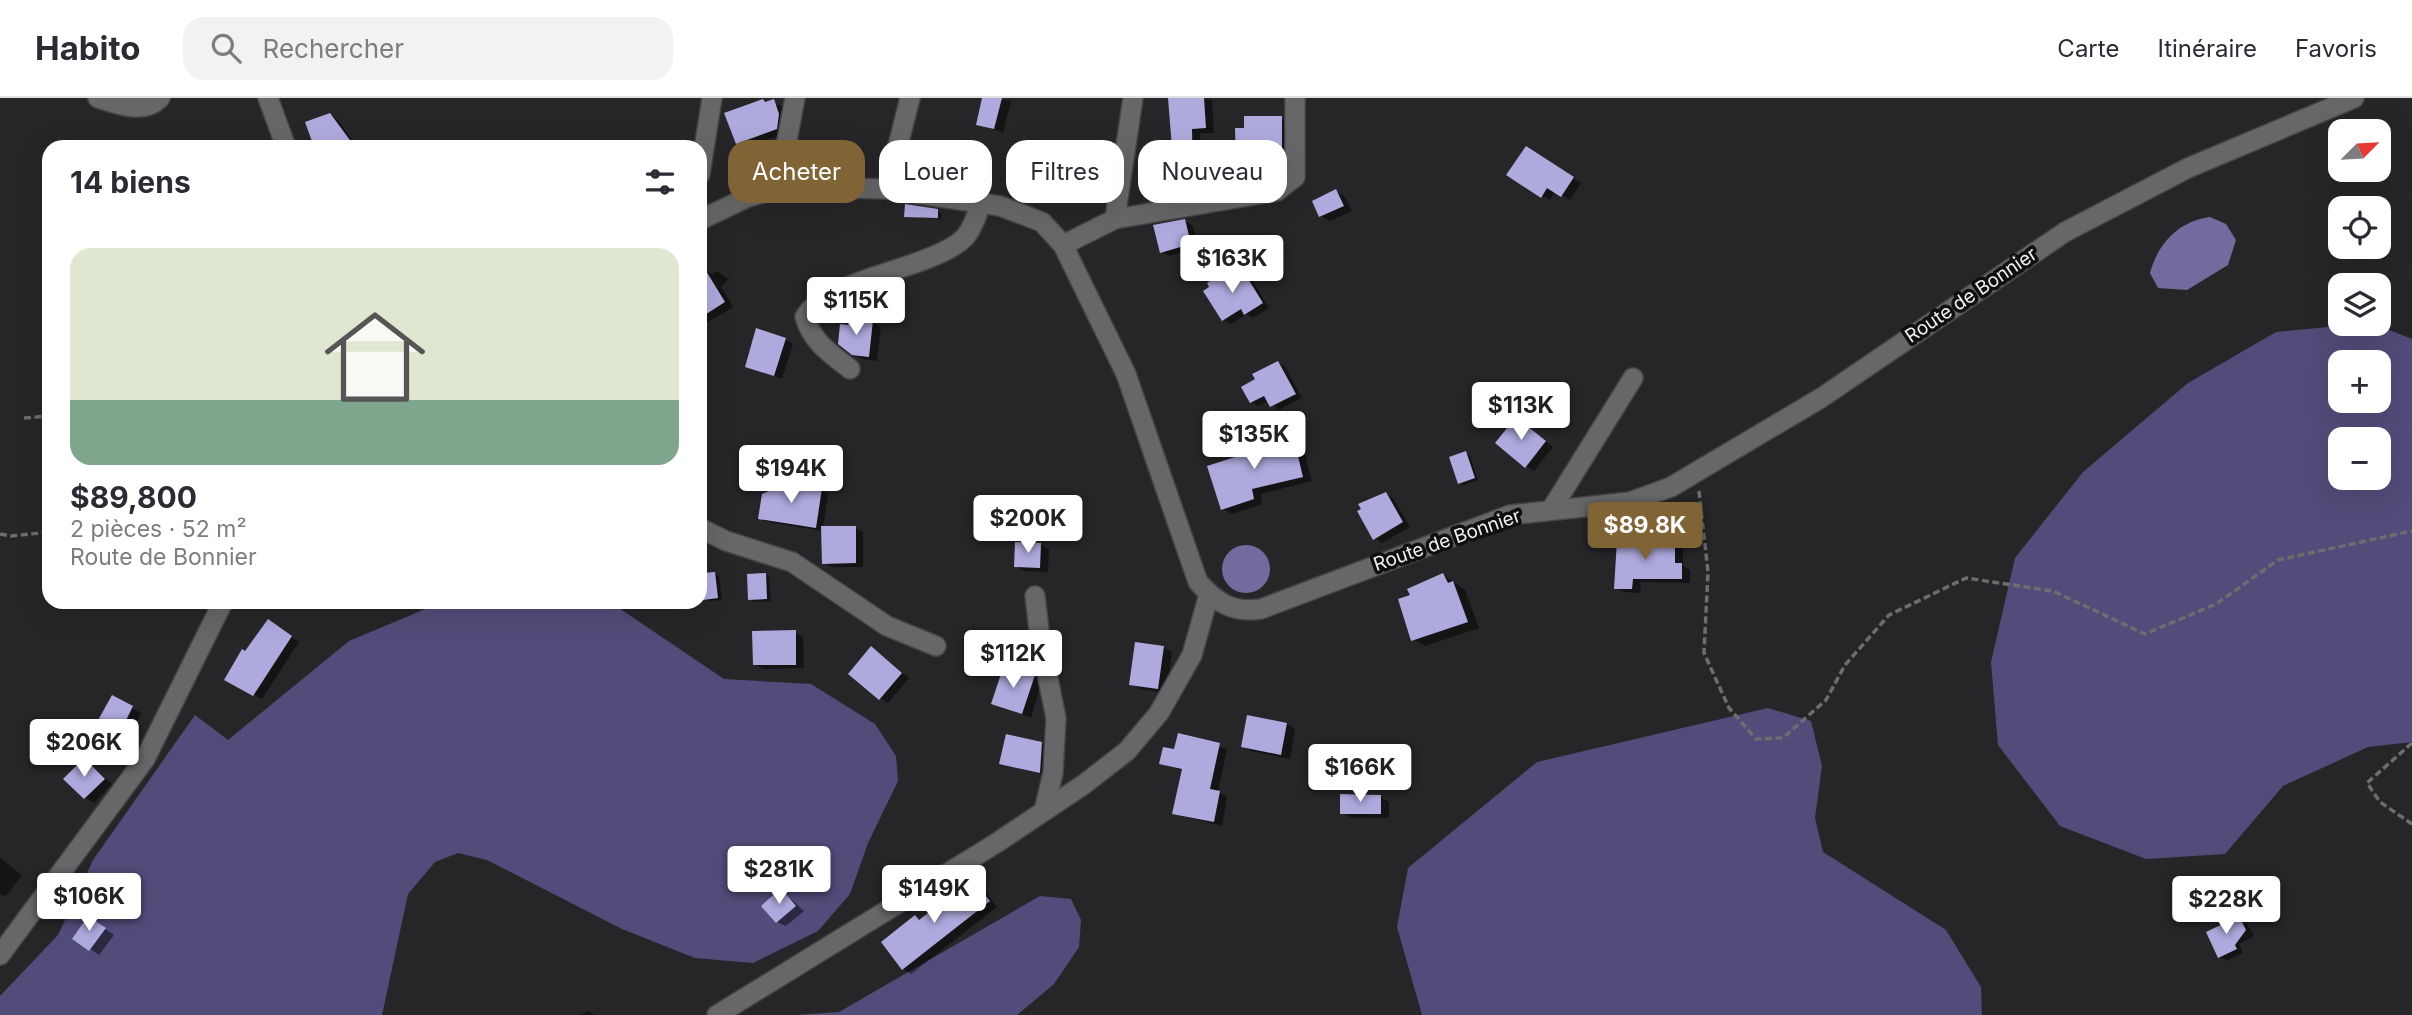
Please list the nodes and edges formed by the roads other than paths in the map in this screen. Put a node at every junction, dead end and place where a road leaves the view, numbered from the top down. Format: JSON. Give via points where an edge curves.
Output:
{"nodes":[{"id":1,"x":98,"y":98,"type":"edge"},
{"id":2,"x":160,"y":98,"type":"edge"},
{"id":3,"x":268,"y":98,"type":"edge"},
{"id":4,"x":712,"y":98,"type":"edge"},
{"id":5,"x":795,"y":98,"type":"edge"},
{"id":6,"x":910,"y":98,"type":"edge"},
{"id":7,"x":1133,"y":98,"type":"edge"},
{"id":8,"x":1295,"y":98,"type":"edge"},
{"id":9,"x":2354,"y":98,"type":"edge"},
{"id":10,"x":283,"y":140,"type":"edge"},
{"id":11,"x":705,"y":140,"type":"edge"},
{"id":12,"x":787,"y":140,"type":"edge"},
{"id":13,"x":899,"y":140,"type":"edge"},
{"id":14,"x":736,"y":203,"type":"edge"},
{"id":15,"x":981,"y":203,"type":"joint"},
{"id":16,"x":707,"y":217,"type":"edge"},
{"id":17,"x":1115,"y":219,"type":"junction"},
{"id":18,"x":1063,"y":245,"type":"junction"},
{"id":19,"x":850,"y":369,"type":"dead end"},
{"id":20,"x":1633,"y":378,"type":"dead end"},
{"id":21,"x":1551,"y":510,"type":"junction"},
{"id":22,"x":707,"y":532,"type":"edge"},
{"id":23,"x":1209,"y":594,"type":"junction"},
{"id":24,"x":1035,"y":596,"type":"dead end"},
{"id":25,"x":220,"y":609,"type":"edge"},
{"id":26,"x":936,"y":646,"type":"dead end"},
{"id":27,"x":1044,"y":811,"type":"junction"},
{"id":28,"x":0,"y":955,"type":"edge"},
{"id":29,"x":717,"y":1015,"type":"edge"}],
"edges":[{"from":1,"to":2,"type":"street","via":[[134,108]]},
{"from":3,"to":10,"type":"street"},
{"from":4,"to":11,"type":"street"},
{"from":5,"to":12,"type":"street"},
{"from":6,"to":13,"type":"street"},
{"from":7,"to":17,"type":"street"},
{"from":8,"to":17,"type":"street","via":[[1295,177],[1288,186]]},
{"from":9,"to":21,"type":"street","name":"Route de Bonnier","via":[[2188,168],[2065,232],[1821,398],[1697,474],[1639,499]]},
{"from":14,"to":16,"type":"street"},
{"from":15,"to":18,"type":"street","via":[[1020,211],[1042,222]]},
{"from":15,"to":19,"type":"street","via":[[963,240],[810,307],[805,317],[808,329],[819,345]]},
{"from":17,"to":18,"type":"street"},
{"from":18,"to":23,"type":"street","via":[[1126,374],[1192,568]]},
{"from":20,"to":21,"type":"street"},
{"from":21,"to":23,"type":"street","name":"Route de Bonnier","via":[[1510,515],[1261,609],[1230,609]]},
{"from":22,"to":26,"type":"street","via":[[792,562],[887,626]]},
{"from":23,"to":27,"type":"street","via":[[1192,655],[1153,720],[1127,751]]},
{"from":24,"to":27,"type":"street","via":[[1056,718],[1053,773]]},
{"from":25,"to":28,"type":"street","via":[[145,759]]},
{"from":27,"to":29,"type":"street"}]}
